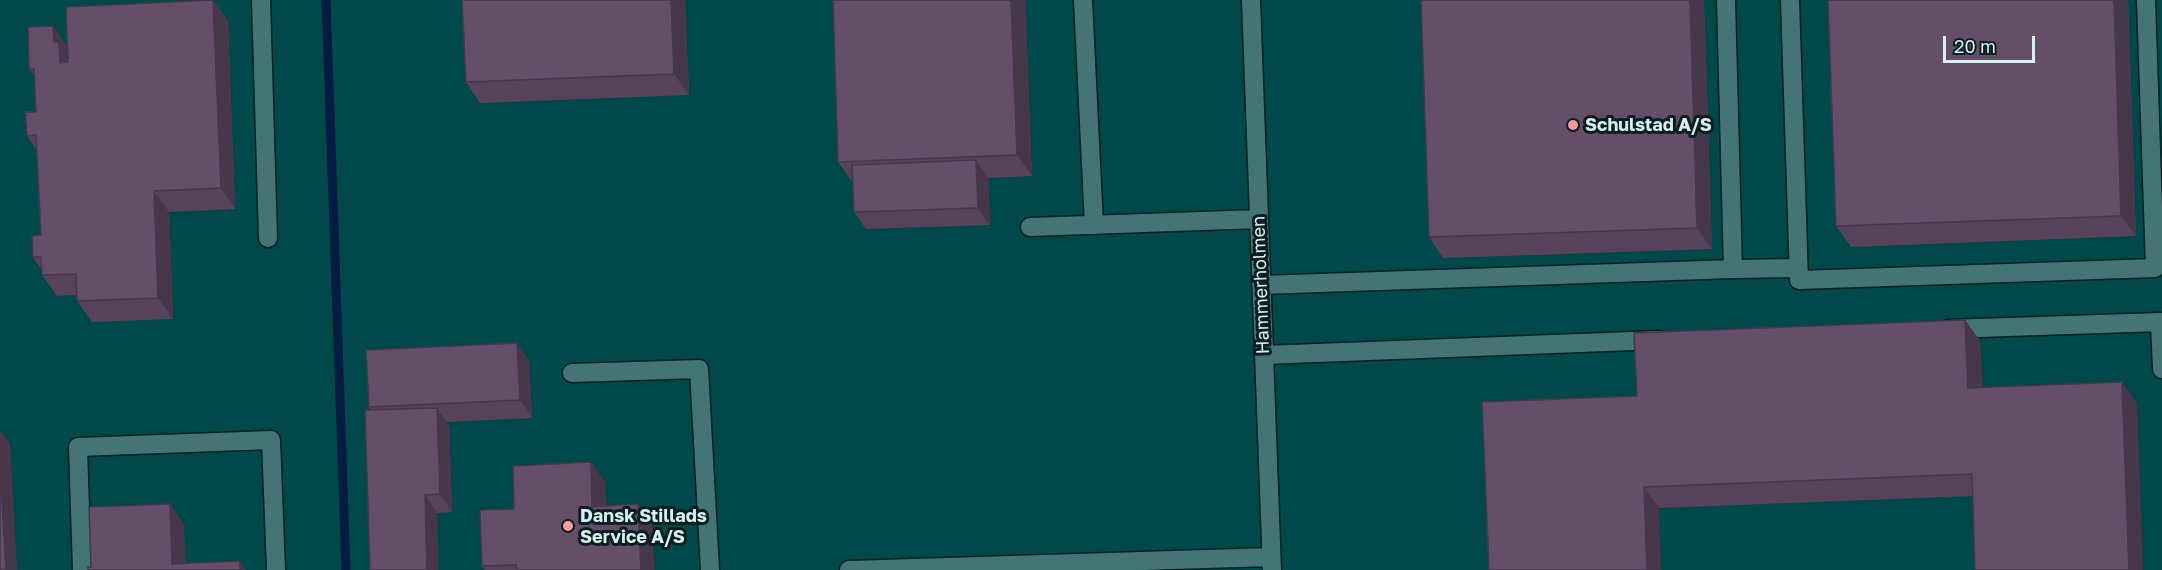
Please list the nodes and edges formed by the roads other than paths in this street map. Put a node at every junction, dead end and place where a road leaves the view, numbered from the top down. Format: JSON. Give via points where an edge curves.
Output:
{"nodes":[{"id":1,"x":261,"y":0,"type":"edge"},
{"id":2,"x":1083,"y":0,"type":"edge"},
{"id":3,"x":1251,"y":0,"type":"edge"},
{"id":4,"x":1726,"y":0,"type":"edge"},
{"id":5,"x":1790,"y":0,"type":"edge"},
{"id":6,"x":2146,"y":0,"type":"edge"},
{"id":7,"x":1259,"y":219,"type":"junction"},
{"id":8,"x":1094,"y":225,"type":"junction"},
{"id":9,"x":1030,"y":227,"type":"dead end"},
{"id":10,"x":268,"y":238,"type":"dead end"},
{"id":11,"x":1798,"y":268,"type":"junction"},
{"id":12,"x":1733,"y":269,"type":"junction"},
{"id":13,"x":1261,"y":285,"type":"junction"},
{"id":14,"x":1934,"y":330,"type":"edge"},
{"id":15,"x":1673,"y":339,"type":"edge"},
{"id":16,"x":1264,"y":355,"type":"junction"},
{"id":17,"x":2162,"y":369,"type":"edge"},
{"id":18,"x":572,"y":373,"type":"dead end"},
{"id":19,"x":1271,"y":563,"type":"edge"},
{"id":20,"x":82,"y":570,"type":"edge"},
{"id":21,"x":276,"y":570,"type":"edge"},
{"id":22,"x":710,"y":570,"type":"edge"},
{"id":23,"x":849,"y":570,"type":"edge"}],
"edges":[{"from":1,"to":10,"type":"street"},
{"from":2,"to":8,"type":"street"},
{"from":3,"to":7,"type":"street","name":"Hammerholmen"},
{"from":4,"to":12,"type":"street"},
{"from":5,"to":11,"type":"street"},
{"from":6,"to":11,"type":"street","via":[[2155,268],[1799,280]]},
{"from":7,"to":8,"type":"street"},
{"from":7,"to":13,"type":"street","name":"Hammerholmen"},
{"from":8,"to":9,"type":"street"},
{"from":11,"to":12,"type":"street"},
{"from":12,"to":13,"type":"street"},
{"from":13,"to":16,"type":"street","name":"Hammerholmen"},
{"from":14,"to":17,"type":"street","via":[[2160,322]]},
{"from":15,"to":16,"type":"street"},
{"from":16,"to":19,"type":"street","name":"Hammerholmen"},
{"from":18,"to":22,"type":"street","via":[[699,369]]},
{"from":19,"to":23,"type":"street"},
{"from":20,"to":21,"type":"street","via":[[78,447],[271,440]]}]}
